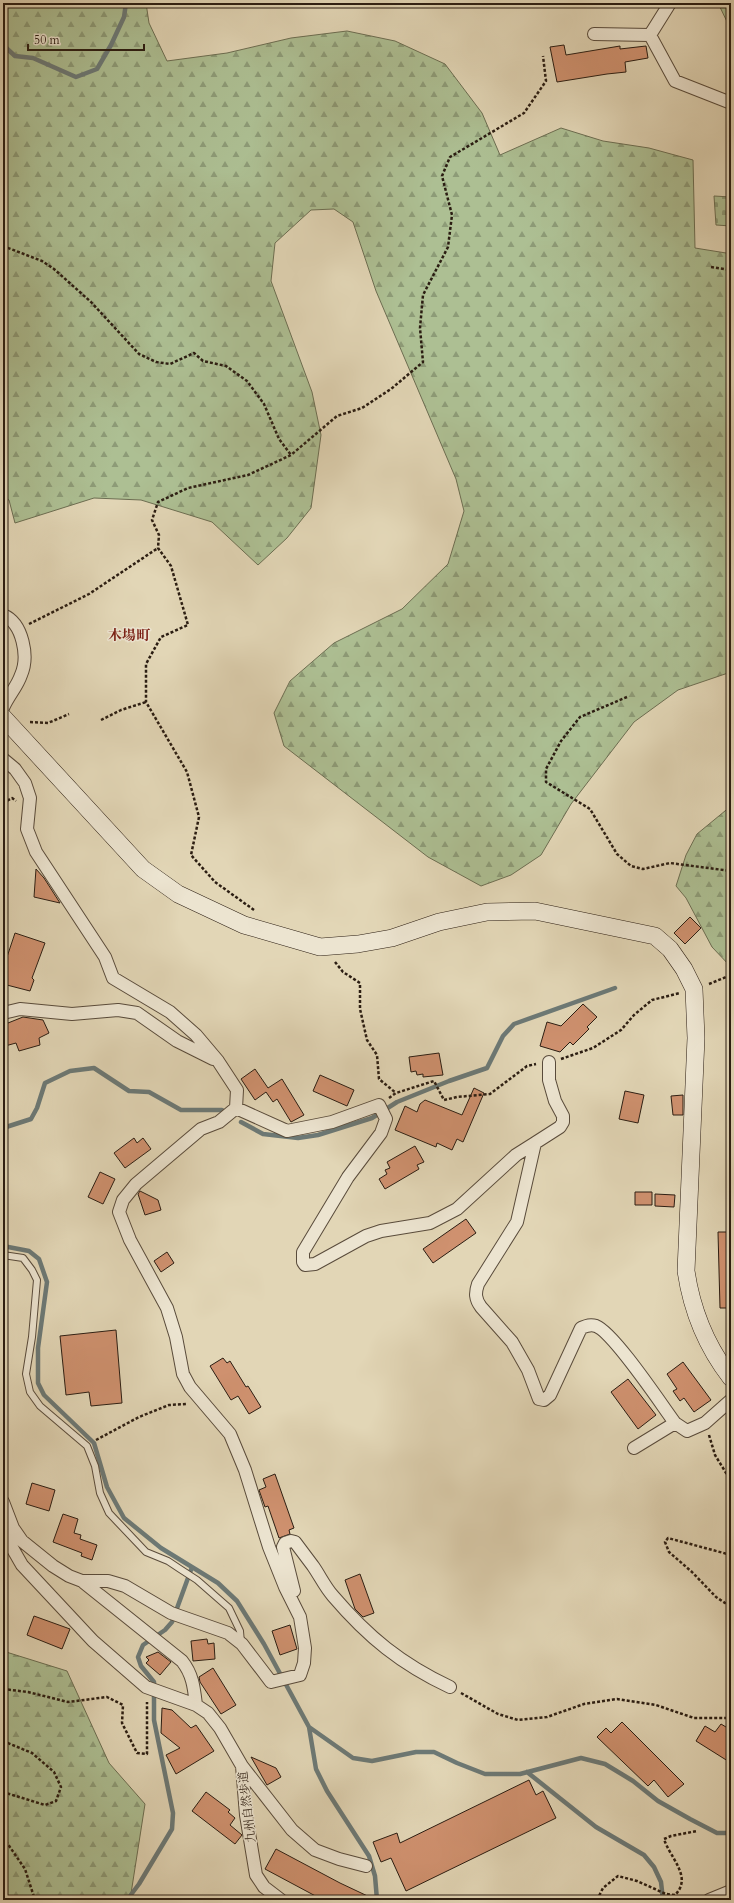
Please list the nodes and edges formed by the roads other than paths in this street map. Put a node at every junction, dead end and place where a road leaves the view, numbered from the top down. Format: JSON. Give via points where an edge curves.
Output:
{"nodes":[{"id":1,"x":670,"y":3,"type":"edge"},
{"id":2,"x":594,"y":34,"type":"dead end"},
{"id":3,"x":650,"y":34,"type":"junction"},
{"id":4,"x":731,"y":103,"type":"edge"},
{"id":5,"x":3,"y":615,"type":"edge"},
{"id":6,"x":3,"y":708,"type":"edge"},
{"id":7,"x":3,"y":717,"type":"edge"},
{"id":8,"x":3,"y":758,"type":"edge"},
{"id":9,"x":3,"y":1013,"type":"edge"},
{"id":10,"x":218,"y":1061,"type":"junction"},
{"id":11,"x":549,"y":1062,"type":"road end"},
{"id":12,"x":236,"y":1108,"type":"junction"},
{"id":13,"x":535,"y":1143,"type":"junction"},
{"id":14,"x":3,"y":1255,"type":"edge"},
{"id":15,"x":731,"y":1378,"type":"edge"},
{"id":16,"x":731,"y":1400,"type":"edge"},
{"id":17,"x":675,"y":1424,"type":"junction"},
{"id":18,"x":634,"y":1448,"type":"dead end"},
{"id":19,"x":3,"y":1502,"type":"edge"},
{"id":20,"x":3,"y":1532,"type":"edge"},
{"id":21,"x":82,"y":1581,"type":"junction"},
{"id":22,"x":300,"y":1617,"type":"junction"},
{"id":23,"x":242,"y":1644,"type":"junction"},
{"id":24,"x":450,"y":1687,"type":"road end"},
{"id":25,"x":196,"y":1705,"type":"junction"},
{"id":26,"x":242,"y":1766,"type":"junction"},
{"id":27,"x":366,"y":1866,"type":"dead end"},
{"id":28,"x":731,"y":1891,"type":"edge"},
{"id":29,"x":281,"y":1900,"type":"edge"},
{"id":30,"x":709,"y":1900,"type":"edge"}],
"edges":[{"from":1,"to":3,"type":"street"},
{"from":2,"to":3,"type":"street"},
{"from":3,"to":4,"type":"street","via":[[675,81]]},
{"from":5,"to":6,"type":"street","via":[[9,617],[18,630],[24,658],[21,675]]},
{"from":7,"to":15,"type":"street","via":[[144,869],[178,894],[244,925],[320,947],[392,938],[439,922],[487,912],[535,911],[655,936],[670,949],[694,990],[696,1038],[686,1271],[697,1319],[709,1347]]},
{"from":8,"to":10,"type":"street","via":[[25,783],[30,798],[27,830],[36,852],[105,957],[113,978],[170,1012],[196,1035]]},
{"from":9,"to":10,"type":"street","via":[[20,1010],[72,1014],[118,1010],[137,1013],[177,1041]]},
{"from":10,"to":12,"type":"street","via":[[237,1090]]},
{"from":11,"to":13,"type":"street","via":[[550,1085],[561,1110],[563,1122],[560,1127]]},
{"from":12,"to":13,"type":"street","via":[[287,1131],[332,1122],[379,1106],[386,1119],[381,1132],[311,1237],[303,1252],[305,1265],[315,1264],[350,1244],[381,1231],[430,1223],[446,1215],[463,1204],[516,1155]]},
{"from":12,"to":22,"type":"street","via":[[219,1122],[201,1129],[136,1184],[123,1200],[119,1212],[133,1246],[167,1308],[183,1374],[190,1387],[230,1434],[285,1587]]},
{"from":13,"to":17,"type":"street","via":[[518,1222],[478,1284],[477,1301],[512,1342],[528,1370],[539,1399],[544,1400],[550,1395],[581,1328],[592,1325],[620,1349]]},
{"from":14,"to":23,"type":"lane","via":[[23,1258],[37,1280],[26,1374],[30,1392],[40,1406],[87,1446],[95,1466],[100,1493],[109,1513],[146,1552],[168,1561],[197,1580],[229,1608],[240,1632]]},
{"from":16,"to":17,"type":"street","via":[[705,1423],[687,1431]]},
{"from":17,"to":18,"type":"street"},
{"from":19,"to":21,"type":"street","via":[[13,1528],[22,1541],[53,1566]]},
{"from":20,"to":25,"type":"street","name":"九州自然歩道","via":[[22,1565],[93,1641],[147,1687]]},
{"from":21,"to":23,"type":"street","via":[[108,1581],[125,1586],[171,1613],[228,1633]]},
{"from":21,"to":25,"type":"street","via":[[182,1661],[189,1671]]},
{"from":22,"to":23,"type":"street","via":[[304,1663],[300,1675],[271,1682]]},
{"from":22,"to":24,"type":"street","via":[[283,1547],[291,1541],[313,1566],[332,1595],[361,1626],[395,1657],[421,1674]]},
{"from":25,"to":26,"type":"street","name":"九州自然歩道","via":[[208,1713],[220,1728]]},
{"from":26,"to":27,"type":"street","via":[[292,1830],[315,1850]]},
{"from":26,"to":29,"type":"street","name":"九州自然歩道","via":[[246,1815],[256,1875],[264,1887]]},
{"from":28,"to":30,"type":"street"}]}
